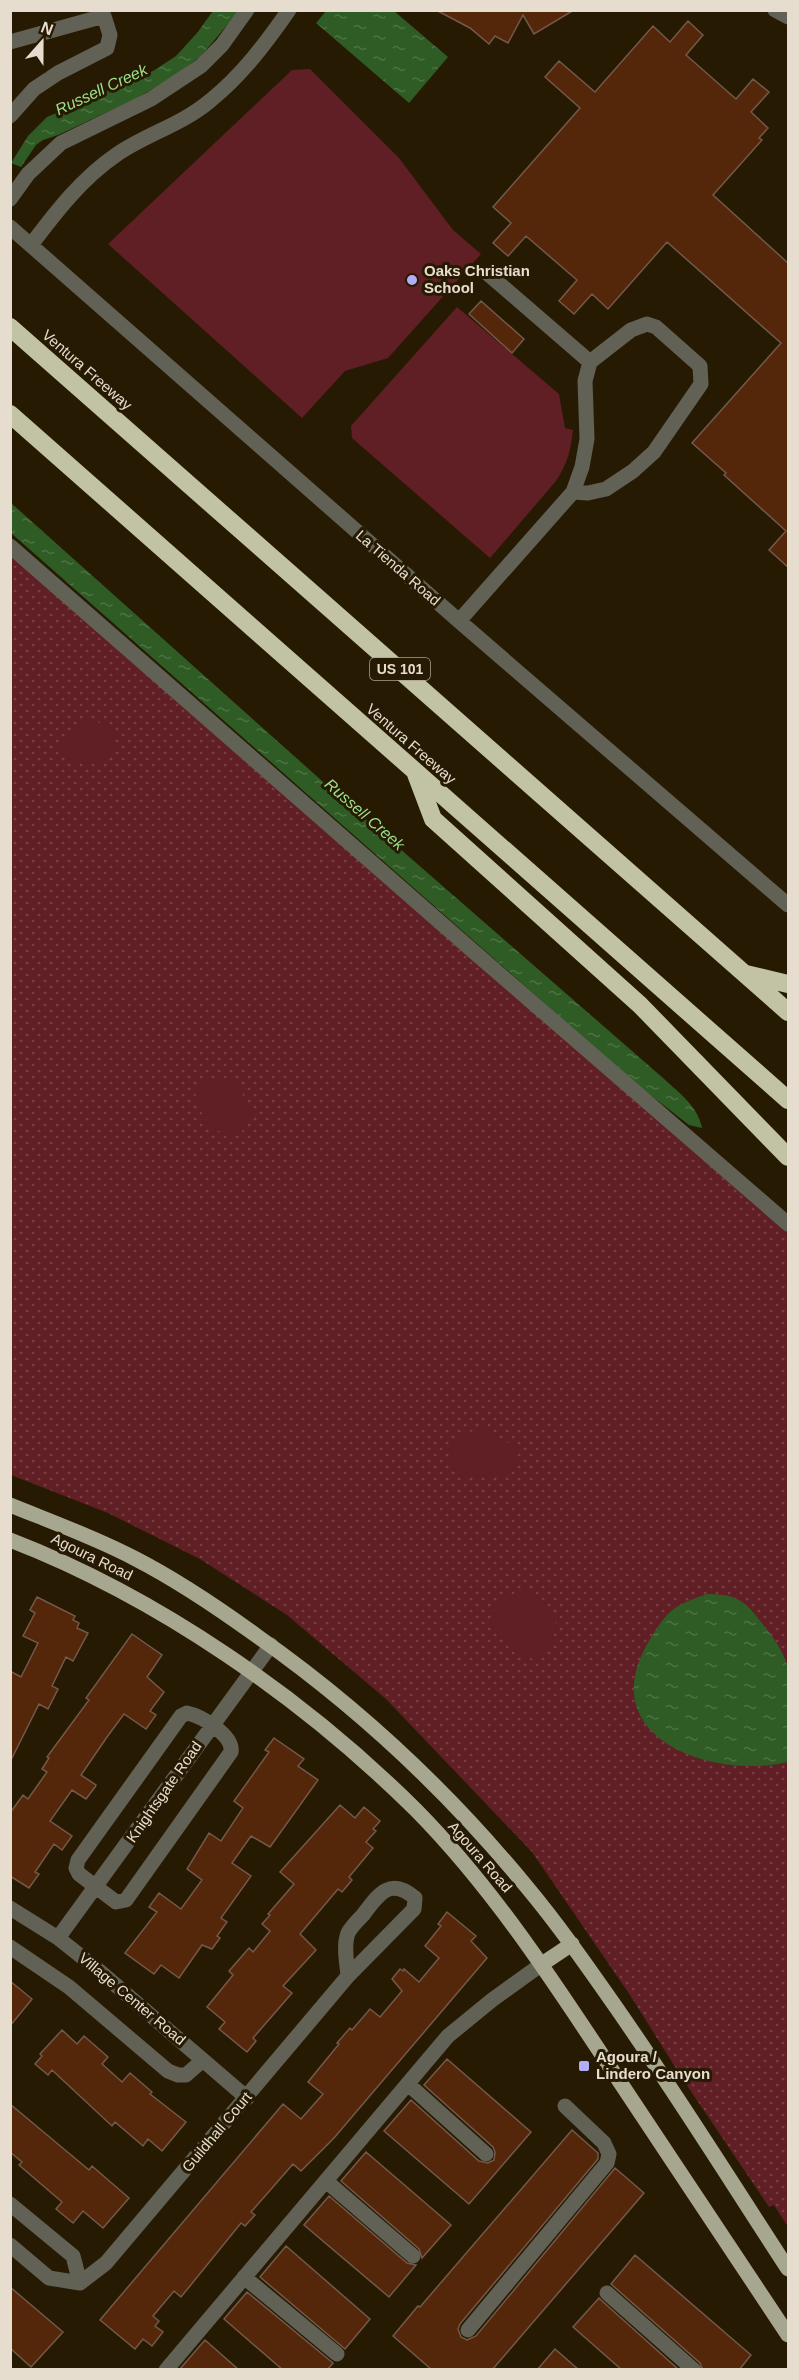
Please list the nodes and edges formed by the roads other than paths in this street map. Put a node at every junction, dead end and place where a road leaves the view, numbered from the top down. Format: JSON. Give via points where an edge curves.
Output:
{"nodes":[{"id":1,"x":247,"y":10,"type":"edge"},
{"id":2,"x":289,"y":10,"type":"edge"},
{"id":3,"x":775,"y":10,"type":"edge"},
{"id":4,"x":789,"y":17,"type":"edge"},
{"id":5,"x":10,"y":42,"type":"edge"},
{"id":6,"x":10,"y":116,"type":"edge"},
{"id":7,"x":10,"y":199,"type":"edge"},
{"id":8,"x":10,"y":227,"type":"edge"},
{"id":9,"x":31,"y":245,"type":"junction"},
{"id":10,"x":487,"y":273,"type":"dead end"},
{"id":11,"x":10,"y":327,"type":"edge"},
{"id":12,"x":590,"y":363,"type":"junction"},
{"id":13,"x":10,"y":414,"type":"edge"},
{"id":14,"x":573,"y":492,"type":"junction"},
{"id":15,"x":10,"y":546,"type":"edge"},
{"id":16,"x":459,"y":621,"type":"junction"},
{"id":17,"x":416,"y":773,"type":"junction"},
{"id":18,"x":788,"y":903,"type":"edge"},
{"id":19,"x":745,"y":974,"type":"junction"},
{"id":20,"x":789,"y":984,"type":"edge"},
{"id":21,"x":789,"y":1012,"type":"edge"},
{"id":22,"x":789,"y":1100,"type":"edge"},
{"id":23,"x":789,"y":1157,"type":"edge"},
{"id":24,"x":789,"y":1224,"type":"edge"},
{"id":25,"x":10,"y":1505,"type":"edge"},
{"id":26,"x":10,"y":1540,"type":"edge"},
{"id":27,"x":270,"y":1645,"type":"junction"},
{"id":28,"x":251,"y":1671,"type":"junction"},
{"id":29,"x":212,"y":1725,"type":"junction"},
{"id":30,"x":96,"y":1888,"type":"junction"},
{"id":31,"x":10,"y":1908,"type":"edge"},
{"id":32,"x":58,"y":1938,"type":"junction"},
{"id":33,"x":572,"y":1944,"type":"junction"},
{"id":34,"x":10,"y":1947,"type":"edge"},
{"id":35,"x":542,"y":1964,"type":"junction"},
{"id":36,"x":348,"y":1976,"type":"junction"},
{"id":37,"x":203,"y":2060,"type":"junction"},
{"id":38,"x":408,"y":2084,"type":"junction"},
{"id":39,"x":247,"y":2098,"type":"junction"},
{"id":40,"x":565,"y":2106,"type":"dead end"},
{"id":41,"x":486,"y":2154,"type":"dead end"},
{"id":42,"x":326,"y":2181,"type":"junction"},
{"id":43,"x":10,"y":2204,"type":"edge"},
{"id":44,"x":10,"y":2245,"type":"edge"},
{"id":45,"x":413,"y":2256,"type":"dead end"},
{"id":46,"x":789,"y":2269,"type":"edge"},
{"id":47,"x":244,"y":2277,"type":"junction"},
{"id":48,"x":80,"y":2283,"type":"junction"},
{"id":49,"x":607,"y":2293,"type":"dead end"},
{"id":50,"x":468,"y":2330,"type":"dead end"},
{"id":51,"x":789,"y":2335,"type":"edge"},
{"id":52,"x":337,"y":2354,"type":"dead end"},
{"id":53,"x":166,"y":2370,"type":"edge"},
{"id":54,"x":694,"y":2370,"type":"edge"}],
"edges":[{"from":1,"to":7,"type":"street","via":[[201,66],[151,99],[62,143],[28,174]]},
{"from":2,"to":9,"type":"street","via":[[251,60],[211,101],[183,121],[118,153],[99,167]]},
{"from":3,"to":4,"type":"street"},
{"from":5,"to":6,"type":"street","via":[[104,16],[110,35],[107,48],[34,89]]},
{"from":8,"to":9,"type":"street","name":"La Tienda Road"},
{"from":9,"to":16,"type":"street","name":"La Tienda Road"},
{"from":10,"to":12,"type":"street"},
{"from":11,"to":19,"type":"highway","name":"Ventura Freeway","number":"US 101"},
{"from":12,"to":14,"type":"street","via":[[585,381],[587,439]]},
{"from":12,"to":14,"type":"street","via":[[631,330],[647,324],[656,327],[700,366],[701,384],[668,435],[633,471],[606,489]]},
{"from":13,"to":17,"type":"highway","name":"Ventura Freeway"},
{"from":14,"to":16,"type":"street"},
{"from":15,"to":24,"type":"street"},
{"from":16,"to":18,"type":"street","name":"La Tienda Road"},
{"from":17,"to":22,"type":"highway","name":"Ventura Freeway"},
{"from":17,"to":23,"type":"highway","via":[[433,819],[640,1005]]},
{"from":19,"to":20,"type":"highway"},
{"from":19,"to":21,"type":"highway","name":"Ventura Freeway","number":"US 101"},
{"from":25,"to":27,"type":"main road","name":"Agoura Road","via":[[134,1558],[207,1600]]},
{"from":26,"to":28,"type":"main road","name":"Agoura Road","via":[[106,1583]]},
{"from":27,"to":28,"type":"street","name":"Knightsgate Road"},
{"from":27,"to":33,"type":"main road","name":"Agoura Road","via":[[345,1701],[407,1756],[475,1826]]},
{"from":28,"to":29,"type":"street","name":"Knightsgate Road"},
{"from":28,"to":35,"type":"main road","name":"Agoura Road","via":[[343,1744],[416,1811],[488,1893]]},
{"from":29,"to":30,"type":"street","name":"Knightsgate Road"},
{"from":29,"to":30,"type":"street","via":[[195,1714],[181,1716],[78,1860],[79,1874]]},
{"from":29,"to":30,"type":"street","via":[[230,1741],[231,1752],[126,1900],[116,1902]]},
{"from":30,"to":32,"type":"street","name":"Knightsgate Road"},
{"from":31,"to":32,"type":"street","name":"Village Center Road"},
{"from":32,"to":37,"type":"street","name":"Village Center Road"},
{"from":33,"to":35,"type":"main road"},
{"from":33,"to":46,"type":"main road","name":"Agoura Road"},
{"from":34,"to":37,"type":"street","via":[[69,1987],[168,2071],[186,2075]]},
{"from":35,"to":38,"type":"street","via":[[448,2036]]},
{"from":35,"to":51,"type":"main road","name":"Agoura Road"},
{"from":36,"to":36,"type":"street","name":"Guildhall Court","via":[[414,1909],[415,1898],[404,1888],[390,1888],[379,1895],[349,1932]]},
{"from":36,"to":39,"type":"street","name":"Guildhall Court"},
{"from":37,"to":39,"type":"street","name":"Village Center Road"},
{"from":38,"to":41,"type":"street"},
{"from":38,"to":42,"type":"street"},
{"from":39,"to":48,"type":"street","name":"Guildhall Court","via":[[106,2263]]},
{"from":40,"to":50,"type":"street","via":[[604,2143],[609,2154],[607,2163]]},
{"from":42,"to":45,"type":"street"},
{"from":42,"to":47,"type":"street"},
{"from":43,"to":48,"type":"street","via":[[73,2256]]},
{"from":44,"to":48,"type":"street","via":[[49,2278]]},
{"from":47,"to":52,"type":"street"},
{"from":47,"to":53,"type":"street"},
{"from":49,"to":54,"type":"street"}]}
